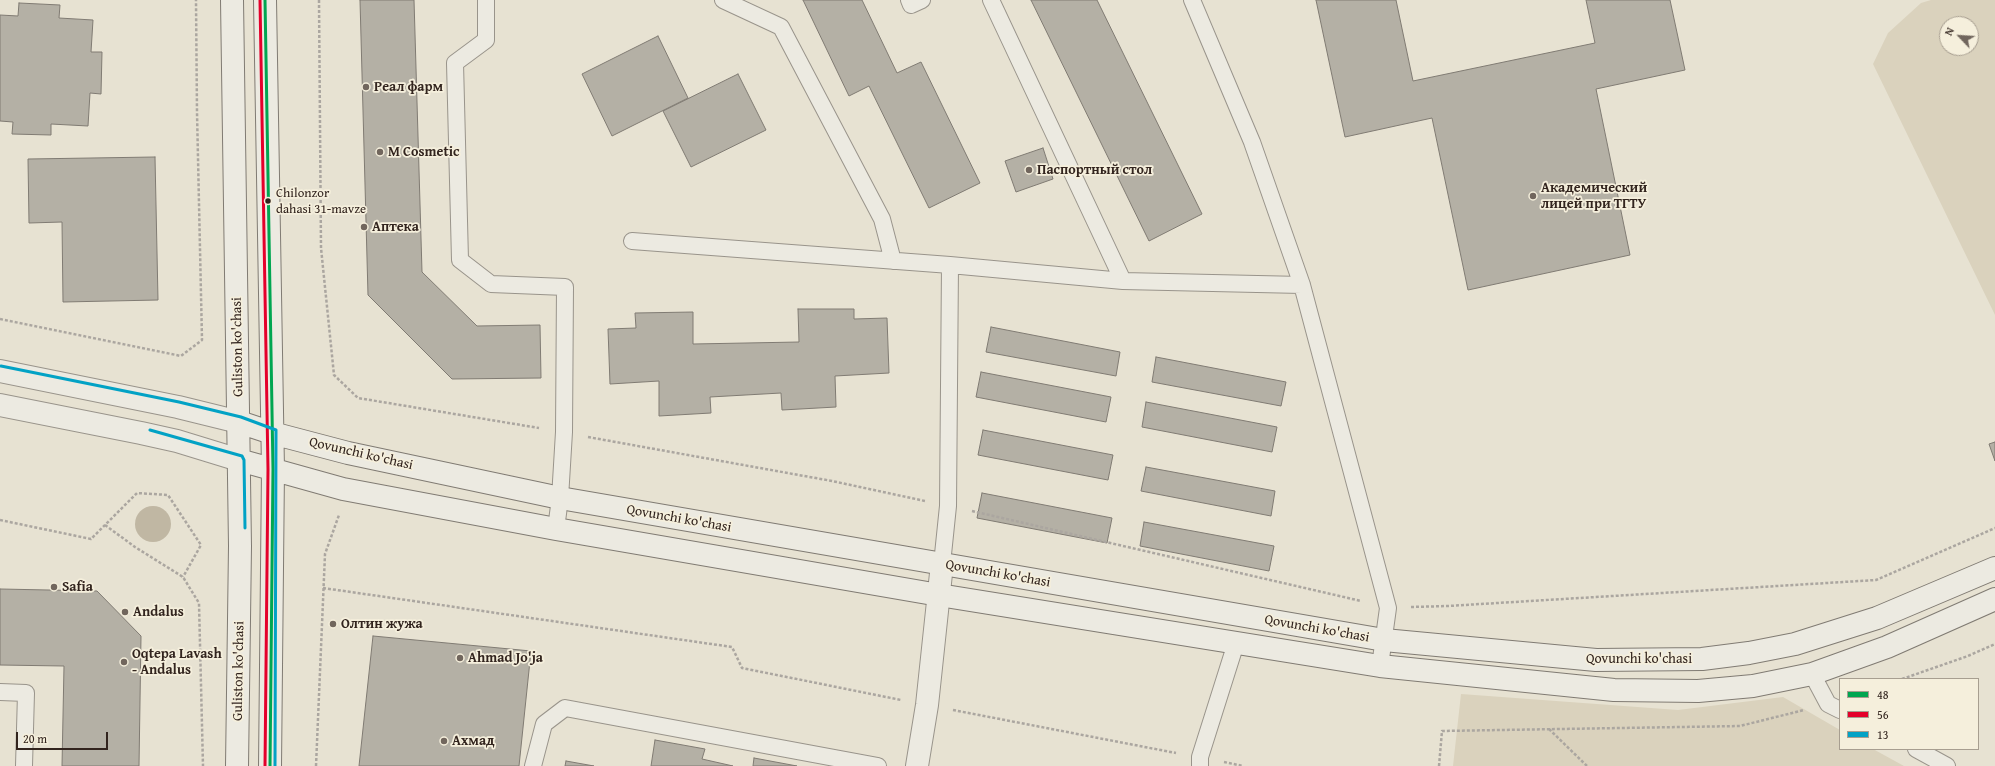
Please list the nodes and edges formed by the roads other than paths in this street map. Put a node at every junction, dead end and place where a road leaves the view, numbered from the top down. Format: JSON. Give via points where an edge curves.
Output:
{"nodes":[{"id":1,"x":232,"y":0,"type":"edge"},
{"id":2,"x":266,"y":0,"type":"edge"},
{"id":3,"x":486,"y":0,"type":"edge"},
{"id":4,"x":723,"y":0,"type":"edge"},
{"id":5,"x":909,"y":0,"type":"edge"},
{"id":6,"x":922,"y":0,"type":"edge"},
{"id":7,"x":991,"y":0,"type":"edge"},
{"id":8,"x":1192,"y":0,"type":"edge"},
{"id":9,"x":632,"y":241,"type":"dead end"},
{"id":10,"x":893,"y":261,"type":"junction"},
{"id":11,"x":950,"y":265,"type":"junction"},
{"id":12,"x":1123,"y":281,"type":"junction"},
{"id":13,"x":1302,"y":285,"type":"junction"},
{"id":14,"x":0,"y":371,"type":"edge"},
{"id":15,"x":0,"y":405,"type":"edge"},
{"id":16,"x":239,"y":422,"type":"junction"},
{"id":17,"x":272,"y":434,"type":"junction"},
{"id":18,"x":239,"y":460,"type":"junction"},
{"id":19,"x":273,"y":469,"type":"junction"},
{"id":20,"x":560,"y":498,"type":"junction"},
{"id":21,"x":556,"y":529,"type":"junction"},
{"id":22,"x":942,"y":564,"type":"junction"},
{"id":23,"x":1995,"y":568,"type":"edge"},
{"id":24,"x":939,"y":595,"type":"junction"},
{"id":25,"x":1995,"y":600,"type":"edge"},
{"id":26,"x":1384,"y":640,"type":"junction"},
{"id":27,"x":1236,"y":643,"type":"junction"},
{"id":28,"x":1380,"y":666,"type":"junction"},
{"id":29,"x":1812,"y":674,"type":"junction"},
{"id":30,"x":0,"y":692,"type":"edge"},
{"id":31,"x":1834,"y":707,"type":"edge"},
{"id":32,"x":1918,"y":750,"type":"edge"},
{"id":33,"x":1200,"y":762,"type":"edge"},
{"id":34,"x":24,"y":766,"type":"edge"},
{"id":35,"x":238,"y":766,"type":"edge"},
{"id":36,"x":270,"y":766,"type":"edge"},
{"id":37,"x":533,"y":766,"type":"edge"},
{"id":38,"x":878,"y":766,"type":"edge"},
{"id":39,"x":917,"y":766,"type":"edge"},
{"id":40,"x":1947,"y":766,"type":"edge"}],
"edges":[{"from":1,"to":16,"type":"main road","name":"Guliston ko'chasi"},
{"from":2,"to":17,"type":"main road"},
{"from":3,"to":20,"type":"lane","via":[[486,40],[455,63],[460,260],[491,284],[564,287],[564,432]]},
{"from":4,"to":10,"type":"lane","via":[[781,27],[882,219]]},
{"from":5,"to":6,"type":"lane","via":[[911,5]]},
{"from":7,"to":12,"type":"lane"},
{"from":8,"to":13,"type":"lane","via":[[1252,142]]},
{"from":9,"to":10,"type":"lane"},
{"from":10,"to":11,"type":"lane"},
{"from":11,"to":12,"type":"lane"},
{"from":11,"to":22,"type":"lane","via":[[948,506]]},
{"from":12,"to":13,"type":"lane"},
{"from":13,"to":26,"type":"lane","via":[[1388,608]]},
{"from":14,"to":16,"type":"main road","name":"Qovunchi ko'chasi"},
{"from":15,"to":18,"type":"main road","name":"Qovunchi ko'chasi","via":[[141,433]]},
{"from":16,"to":17,"type":"main road","name":"Qovunchi ko'chasi"},
{"from":16,"to":18,"type":"main road","name":"Guliston ko'chasi"},
{"from":17,"to":18,"type":"main road"},
{"from":17,"to":19,"type":"main road"},
{"from":17,"to":20,"type":"main road","name":"Qovunchi ko'chasi","via":[[348,453]]},
{"from":18,"to":19,"type":"main road","name":"Qovunchi ko'chasi"},
{"from":18,"to":35,"type":"main road","name":"Guliston ko'chasi"},
{"from":19,"to":21,"type":"main road","name":"Qovunchi ko'chasi","via":[[343,489]]},
{"from":19,"to":36,"type":"main road"},
{"from":20,"to":21,"type":"lane"},
{"from":20,"to":22,"type":"main road","name":"Qovunchi ko'chasi"},
{"from":21,"to":24,"type":"main road","name":"Qovunchi ko'chasi"},
{"from":22,"to":24,"type":"main road"},
{"from":22,"to":26,"type":"main road","name":"Qovunchi ko'chasi"},
{"from":23,"to":26,"type":"main road","name":"Qovunchi ko'chasi","via":[[1878,618],[1835,632],[1795,644],[1710,658],[1596,660]]},
{"from":24,"to":27,"type":"main road","name":"Qovunchi ko'chasi"},
{"from":24,"to":39,"type":"main road","via":[[927,705]]},
{"from":25,"to":29,"type":"main road","name":"Qovunchi ko'chasi","via":[[1888,647]]},
{"from":26,"to":28,"type":"lane"},
{"from":27,"to":28,"type":"main road","name":"Qovunchi ko'chasi"},
{"from":27,"to":33,"type":"lane"},
{"from":28,"to":29,"type":"main road","name":"Qovunchi ko'chasi","via":[[1614,690],[1657,692],[1753,686]]},
{"from":29,"to":31,"type":"lane"},
{"from":30,"to":34,"type":"lane","via":[[26,693]]},
{"from":32,"to":40,"type":"lane"},
{"from":37,"to":38,"type":"lane","via":[[544,724],[564,708]]}]}
